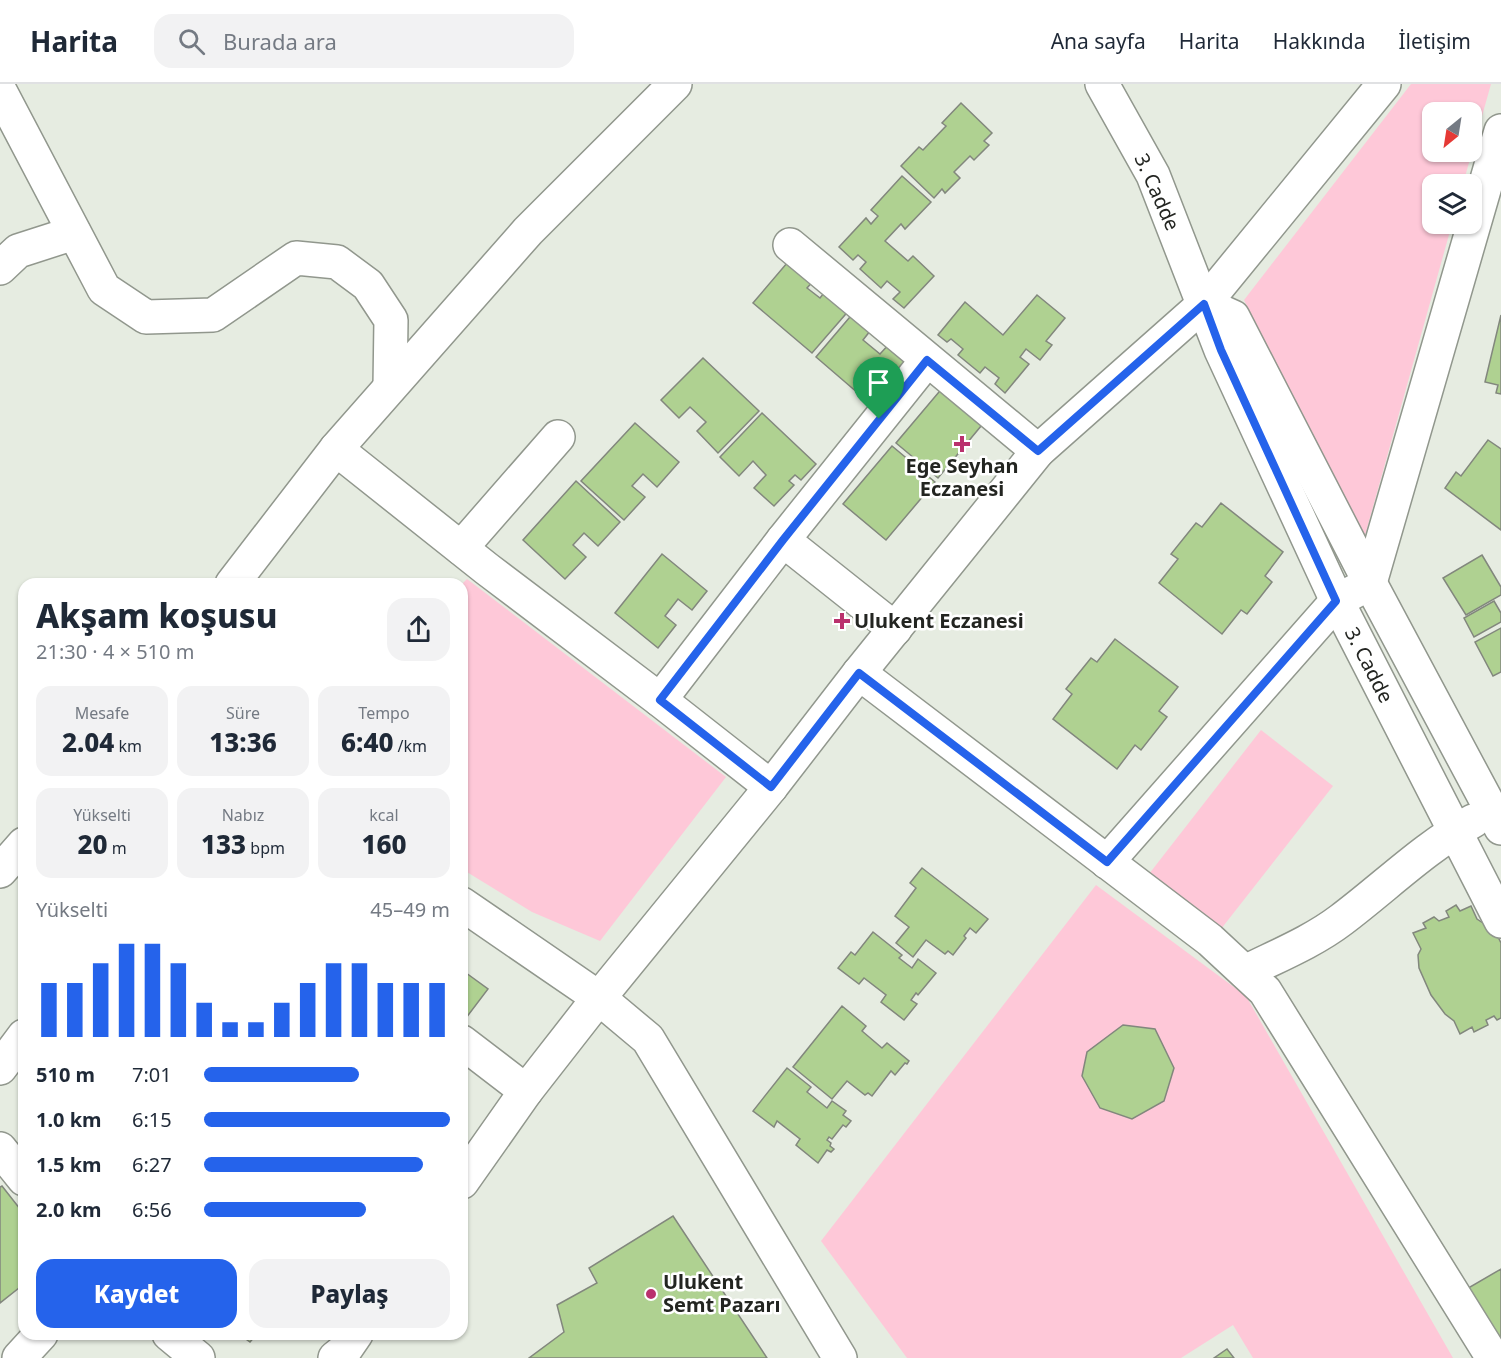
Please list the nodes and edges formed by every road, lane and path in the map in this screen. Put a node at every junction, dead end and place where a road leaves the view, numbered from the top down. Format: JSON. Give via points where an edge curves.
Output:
{"nodes":[{"id":1,"x":675,"y":84,"type":"edge"},
{"id":2,"x":1102,"y":84,"type":"edge"},
{"id":3,"x":1384,"y":84,"type":"edge"},
{"id":4,"x":0,"y":91,"type":"edge"},
{"id":5,"x":1501,"y":131,"type":"edge"},
{"id":6,"x":74,"y":232,"type":"junction"},
{"id":7,"x":790,"y":245,"type":"dead end"},
{"id":8,"x":0,"y":268,"type":"edge"},
{"id":9,"x":1204,"y":304,"type":"junction"},
{"id":10,"x":927,"y":360,"type":"junction"},
{"id":11,"x":390,"y":387,"type":"junction"},
{"id":12,"x":558,"y":437,"type":"dead end"},
{"id":13,"x":336,"y":449,"type":"junction"},
{"id":14,"x":1038,"y":451,"type":"junction"},
{"id":15,"x":783,"y":540,"type":"junction"},
{"id":16,"x":461,"y":548,"type":"junction"},
{"id":17,"x":237,"y":578,"type":"edge"},
{"id":18,"x":1370,"y":583,"type":"junction"},
{"id":19,"x":1336,"y":601,"type":"junction"},
{"id":20,"x":895,"y":629,"type":"junction"},
{"id":21,"x":859,"y":673,"type":"junction"},
{"id":22,"x":660,"y":700,"type":"junction"},
{"id":23,"x":771,"y":787,"type":"junction"},
{"id":24,"x":1498,"y":815,"type":"edge"},
{"id":25,"x":1455,"y":831,"type":"junction"},
{"id":26,"x":18,"y":851,"type":"edge"},
{"id":27,"x":1107,"y":862,"type":"junction"},
{"id":28,"x":0,"y":871,"type":"edge"},
{"id":29,"x":468,"y":908,"type":"edge"},
{"id":30,"x":1501,"y":921,"type":"edge"},
{"id":31,"x":1245,"y":972,"type":"junction"},
{"id":32,"x":598,"y":998,"type":"junction"},
{"id":33,"x":18,"y":1044,"type":"edge"},
{"id":34,"x":468,"y":1047,"type":"edge"},
{"id":35,"x":0,"y":1068,"type":"edge"},
{"id":36,"x":526,"y":1091,"type":"junction"},
{"id":37,"x":0,"y":1149,"type":"edge"},
{"id":38,"x":18,"y":1172,"type":"edge"},
{"id":39,"x":468,"y":1173,"type":"edge"},
{"id":40,"x":36,"y":1340,"type":"edge"},
{"id":41,"x":176,"y":1340,"type":"edge"},
{"id":42,"x":19,"y":1358,"type":"edge"},
{"id":43,"x":198,"y":1358,"type":"edge"},
{"id":44,"x":840,"y":1358,"type":"edge"},
{"id":45,"x":1492,"y":1358,"type":"edge"}],
"edges":[{"from":1,"to":11,"type":"street","via":[[528,231]]},
{"from":2,"to":9,"type":"street","name":"3. Cadde","via":[[1153,175]]},
{"from":3,"to":9,"type":"street"},
{"from":4,"to":6,"type":"street"},
{"from":5,"to":18,"type":"street"},
{"from":6,"to":8,"type":"street","via":[[18,251]]},
{"from":6,"to":11,"type":"street","via":[[104,289],[146,318],[213,315],[296,258],[337,262],[368,285],[391,320]]},
{"from":7,"to":10,"type":"street"},
{"from":9,"to":14,"type":"street"},
{"from":9,"to":18,"type":"street","name":"3. Cadde","via":[[1233,317]]},
{"from":9,"to":19,"type":"street","name":"3. Cadde","via":[[1221,350]]},
{"from":10,"to":14,"type":"street"},
{"from":10,"to":15,"type":"street"},
{"from":11,"to":13,"type":"street"},
{"from":12,"to":16,"type":"street"},
{"from":13,"to":16,"type":"street"},
{"from":13,"to":17,"type":"street"},
{"from":14,"to":20,"type":"street"},
{"from":15,"to":20,"type":"street"},
{"from":15,"to":22,"type":"street"},
{"from":16,"to":22,"type":"street"},
{"from":18,"to":19,"type":"street"},
{"from":18,"to":24,"type":"street","name":"3. Cadde"},
{"from":19,"to":25,"type":"street","name":"3. Cadde"},
{"from":19,"to":27,"type":"street"},
{"from":20,"to":21,"type":"street"},
{"from":21,"to":23,"type":"street"},
{"from":21,"to":27,"type":"street"},
{"from":22,"to":23,"type":"street"},
{"from":23,"to":32,"type":"street"},
{"from":24,"to":25,"type":"street"},
{"from":25,"to":30,"type":"street","name":"3. Cadde"},
{"from":25,"to":31,"type":"street","via":[[1319,935]]},
{"from":26,"to":28,"type":"street"},
{"from":27,"to":31,"type":"street","via":[[1210,940]]},
{"from":29,"to":32,"type":"street"},
{"from":31,"to":45,"type":"street","via":[[1265,991]]},
{"from":32,"to":36,"type":"street"},
{"from":32,"to":44,"type":"street","via":[[648,1039]]},
{"from":33,"to":35,"type":"street"},
{"from":34,"to":36,"type":"street"},
{"from":36,"to":39,"type":"street"},
{"from":37,"to":38,"type":"street"},
{"from":40,"to":42,"type":"street"},
{"from":41,"to":43,"type":"street"}]}
